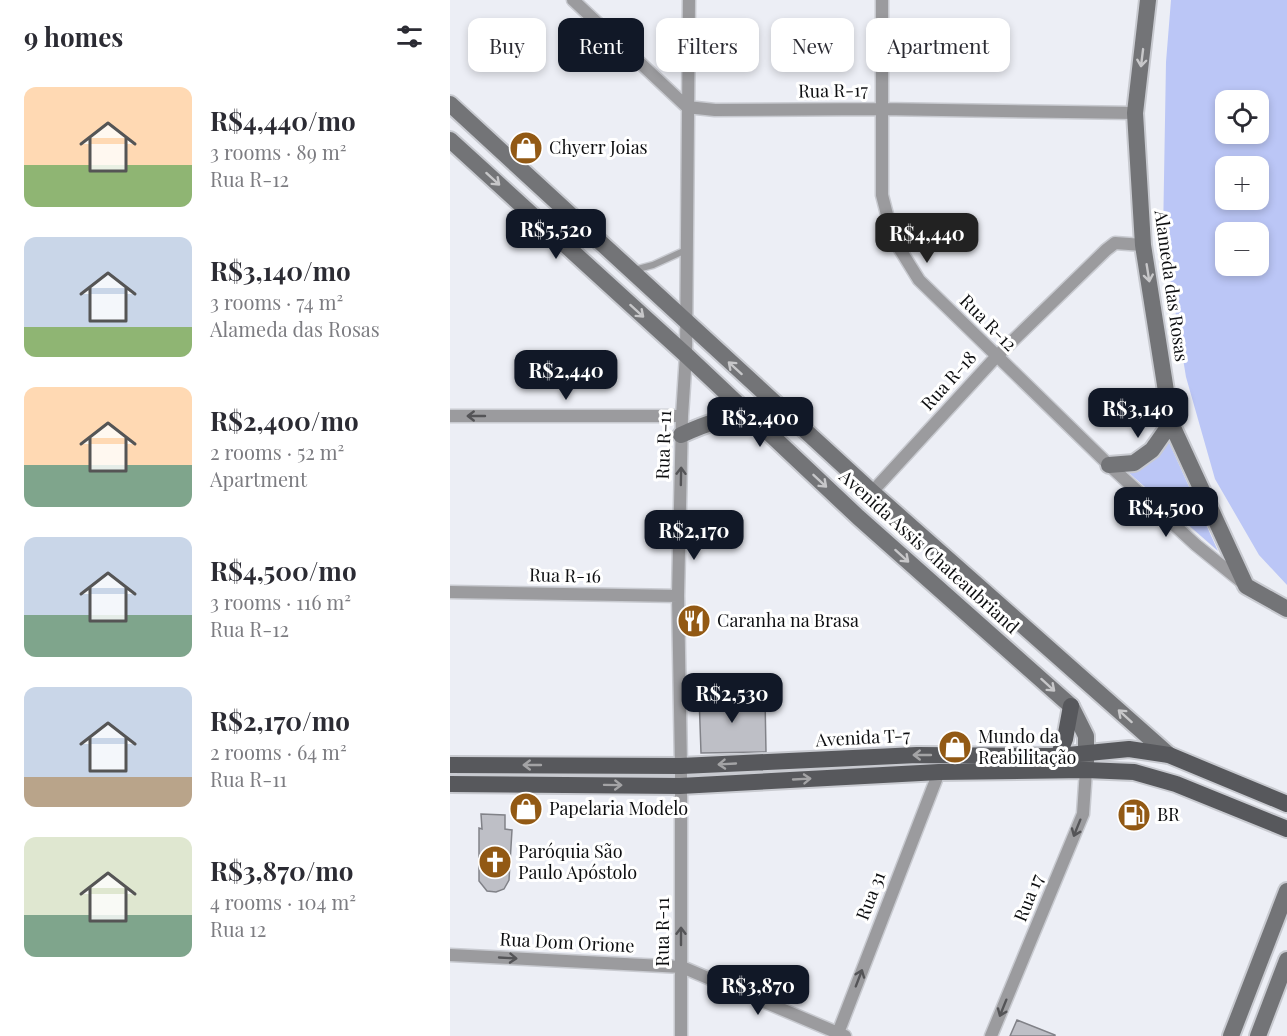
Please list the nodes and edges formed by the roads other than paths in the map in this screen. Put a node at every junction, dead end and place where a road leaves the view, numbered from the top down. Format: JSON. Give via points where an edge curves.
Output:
{"nodes":[{"id":1,"x":573,"y":0,"type":"edge"},
{"id":2,"x":689,"y":0,"type":"edge"},
{"id":3,"x":882,"y":0,"type":"edge"},
{"id":4,"x":1149,"y":0,"type":"edge"},
{"id":5,"x":450,"y":104,"type":"edge"},
{"id":6,"x":687,"y":107,"type":"junction"},
{"id":7,"x":881,"y":109,"type":"junction"},
{"id":8,"x":1135,"y":113,"type":"junction"},
{"id":9,"x":450,"y":140,"type":"edge"},
{"id":10,"x":1143,"y":245,"type":"junction"},
{"id":11,"x":686,"y":250,"type":"junction"},
{"id":12,"x":630,"y":271,"type":"junction"},
{"id":13,"x":686,"y":323,"type":"junction"},
{"id":14,"x":686,"y":355,"type":"junction"},
{"id":15,"x":996,"y":357,"type":"junction"},
{"id":16,"x":450,"y":416,"type":"edge"},
{"id":17,"x":682,"y":416,"type":"junction"},
{"id":18,"x":752,"y":417,"type":"junction"},
{"id":19,"x":1172,"y":423,"type":"junction"},
{"id":20,"x":681,"y":435,"type":"junction"},
{"id":21,"x":1109,"y":465,"type":"junction"},
{"id":22,"x":872,"y":492,"type":"junction"},
{"id":23,"x":1246,"y":586,"type":"junction"},
{"id":24,"x":450,"y":592,"type":"edge"},
{"id":25,"x":678,"y":596,"type":"junction"},
{"id":26,"x":1287,"y":609,"type":"edge"},
{"id":27,"x":1071,"y":706,"type":"junction"},
{"id":28,"x":1086,"y":753,"type":"junction"},
{"id":29,"x":1169,"y":755,"type":"junction"},
{"id":30,"x":1058,"y":756,"type":"junction"},
{"id":31,"x":450,"y":765,"type":"edge"},
{"id":32,"x":681,"y":766,"type":"junction"},
{"id":33,"x":1086,"y":770,"type":"junction"},
{"id":34,"x":939,"y":772,"type":"junction"},
{"id":35,"x":450,"y":784,"type":"edge"},
{"id":36,"x":680,"y":786,"type":"junction"},
{"id":37,"x":1287,"y":804,"type":"edge"},
{"id":38,"x":1287,"y":829,"type":"edge"},
{"id":39,"x":1287,"y":891,"type":"edge"},
{"id":40,"x":450,"y":955,"type":"edge"},
{"id":41,"x":1287,"y":960,"type":"edge"},
{"id":42,"x":682,"y":967,"type":"junction"},
{"id":43,"x":841,"y":1035,"type":"edge"},
{"id":44,"x":681,"y":1036,"type":"edge"},
{"id":45,"x":992,"y":1036,"type":"edge"},
{"id":46,"x":1231,"y":1036,"type":"edge"},
{"id":47,"x":1258,"y":1036,"type":"edge"}],
"edges":[{"from":1,"to":6,"type":"street"},
{"from":2,"to":6,"type":"street","name":"Rua R-11"},
{"from":3,"to":7,"type":"street","name":"Rua R-12"},
{"from":4,"to":8,"type":"main road","name":"Alameda das Rosas","one_way":true},
{"from":5,"to":12,"type":"main road","name":"Avenida Assis Chateaubriand"},
{"from":6,"to":7,"type":"street","name":"Rua R-17"},
{"from":6,"to":11,"type":"street","name":"Rua R-11"},
{"from":7,"to":8,"type":"street","name":"Rua R-17"},
{"from":7,"to":15,"type":"street","name":"Rua R-12","via":[[882,195],[893,238],[919,280]]},
{"from":8,"to":10,"type":"main road","name":"Alameda das Rosas"},
{"from":9,"to":14,"type":"main road","name":"Avenida Assis Chateaubriand","one_way":true},
{"from":10,"to":15,"type":"street","name":"Rua R-18","via":[[1115,243]]},
{"from":10,"to":19,"type":"main road","name":"Alameda das Rosas","one_way":true},
{"from":11,"to":12,"type":"lane"},
{"from":11,"to":13,"type":"street","name":"Rua R-11"},
{"from":12,"to":13,"type":"main road","name":"Avenida Assis Chateaubriand"},
{"from":13,"to":14,"type":"street","name":"Rua R-11"},
{"from":22,"to":13,"type":"main road","name":"Avenida Assis Chateaubriand","one_way":true},
{"from":14,"to":17,"type":"street","name":"Rua R-11"},
{"from":14,"to":18,"type":"main road","name":"Avenida Assis Chateaubriand"},
{"from":15,"to":21,"type":"street","name":"Rua R-12"},
{"from":15,"to":22,"type":"street","name":"Rua R-18"},
{"from":17,"to":16,"type":"street","one_way":true},
{"from":17,"to":20,"type":"street","name":"Rua R-11"},
{"from":18,"to":20,"type":"main road","via":[[717,420]]},
{"from":18,"to":27,"type":"main road","name":"Avenida Assis Chateaubriand","one_way":true},
{"from":19,"to":21,"type":"main road","via":[[1152,450],[1134,464]]},
{"from":19,"to":23,"type":"main road","name":"Alameda das Rosas"},
{"from":25,"to":20,"type":"street","name":"Rua R-11","one_way":true},
{"from":21,"to":23,"type":"street","name":"Rua R-12"},
{"from":29,"to":22,"type":"main road","name":"Avenida Assis Chateaubriand","one_way":true},
{"from":23,"to":26,"type":"main road"},
{"from":24,"to":25,"type":"street","name":"Rua R-16"},
{"from":25,"to":32,"type":"street","name":"Rua R-11"},
{"from":27,"to":28,"type":"main road","name":"Avenida Assis Chateaubriand","via":[[1086,736]]},
{"from":27,"to":30,"type":"main road"},
{"from":28,"to":29,"type":"main road","name":"Avenida T-7","via":[[1129,749]]},
{"from":28,"to":30,"type":"main road","name":"Avenida T-7"},
{"from":28,"to":33,"type":"main road","name":"Avenida Assis Chateaubriand"},
{"from":29,"to":37,"type":"main road","name":"Avenida Assis Chateaubriand"},
{"from":30,"to":32,"type":"main road","name":"Avenida T-7","one_way":true,"via":[[917,755]]},
{"from":32,"to":31,"type":"main road","name":"Avenida T-7","one_way":true},
{"from":32,"to":36,"type":"street","name":"Rua R-11"},
{"from":33,"to":34,"type":"main road"},
{"from":33,"to":38,"type":"main road","via":[[1134,772],[1176,784]]},
{"from":33,"to":45,"type":"street","name":"Rua 17","one_way":true,"via":[[1083,814]]},
{"from":36,"to":34,"type":"main road","one_way":true},
{"from":43,"to":34,"type":"street","name":"Rua 31","one_way":true},
{"from":35,"to":36,"type":"main road","one_way":true},
{"from":42,"to":36,"type":"street","name":"Rua R-11","one_way":true},
{"from":39,"to":46,"type":"main road"},
{"from":40,"to":42,"type":"street","name":"Rua Dom Orione","one_way":true},
{"from":41,"to":47,"type":"main road"},
{"from":42,"to":43,"type":"street","name":"Rua Dom Orione"},
{"from":42,"to":44,"type":"street","name":"Rua R-11"}]}
